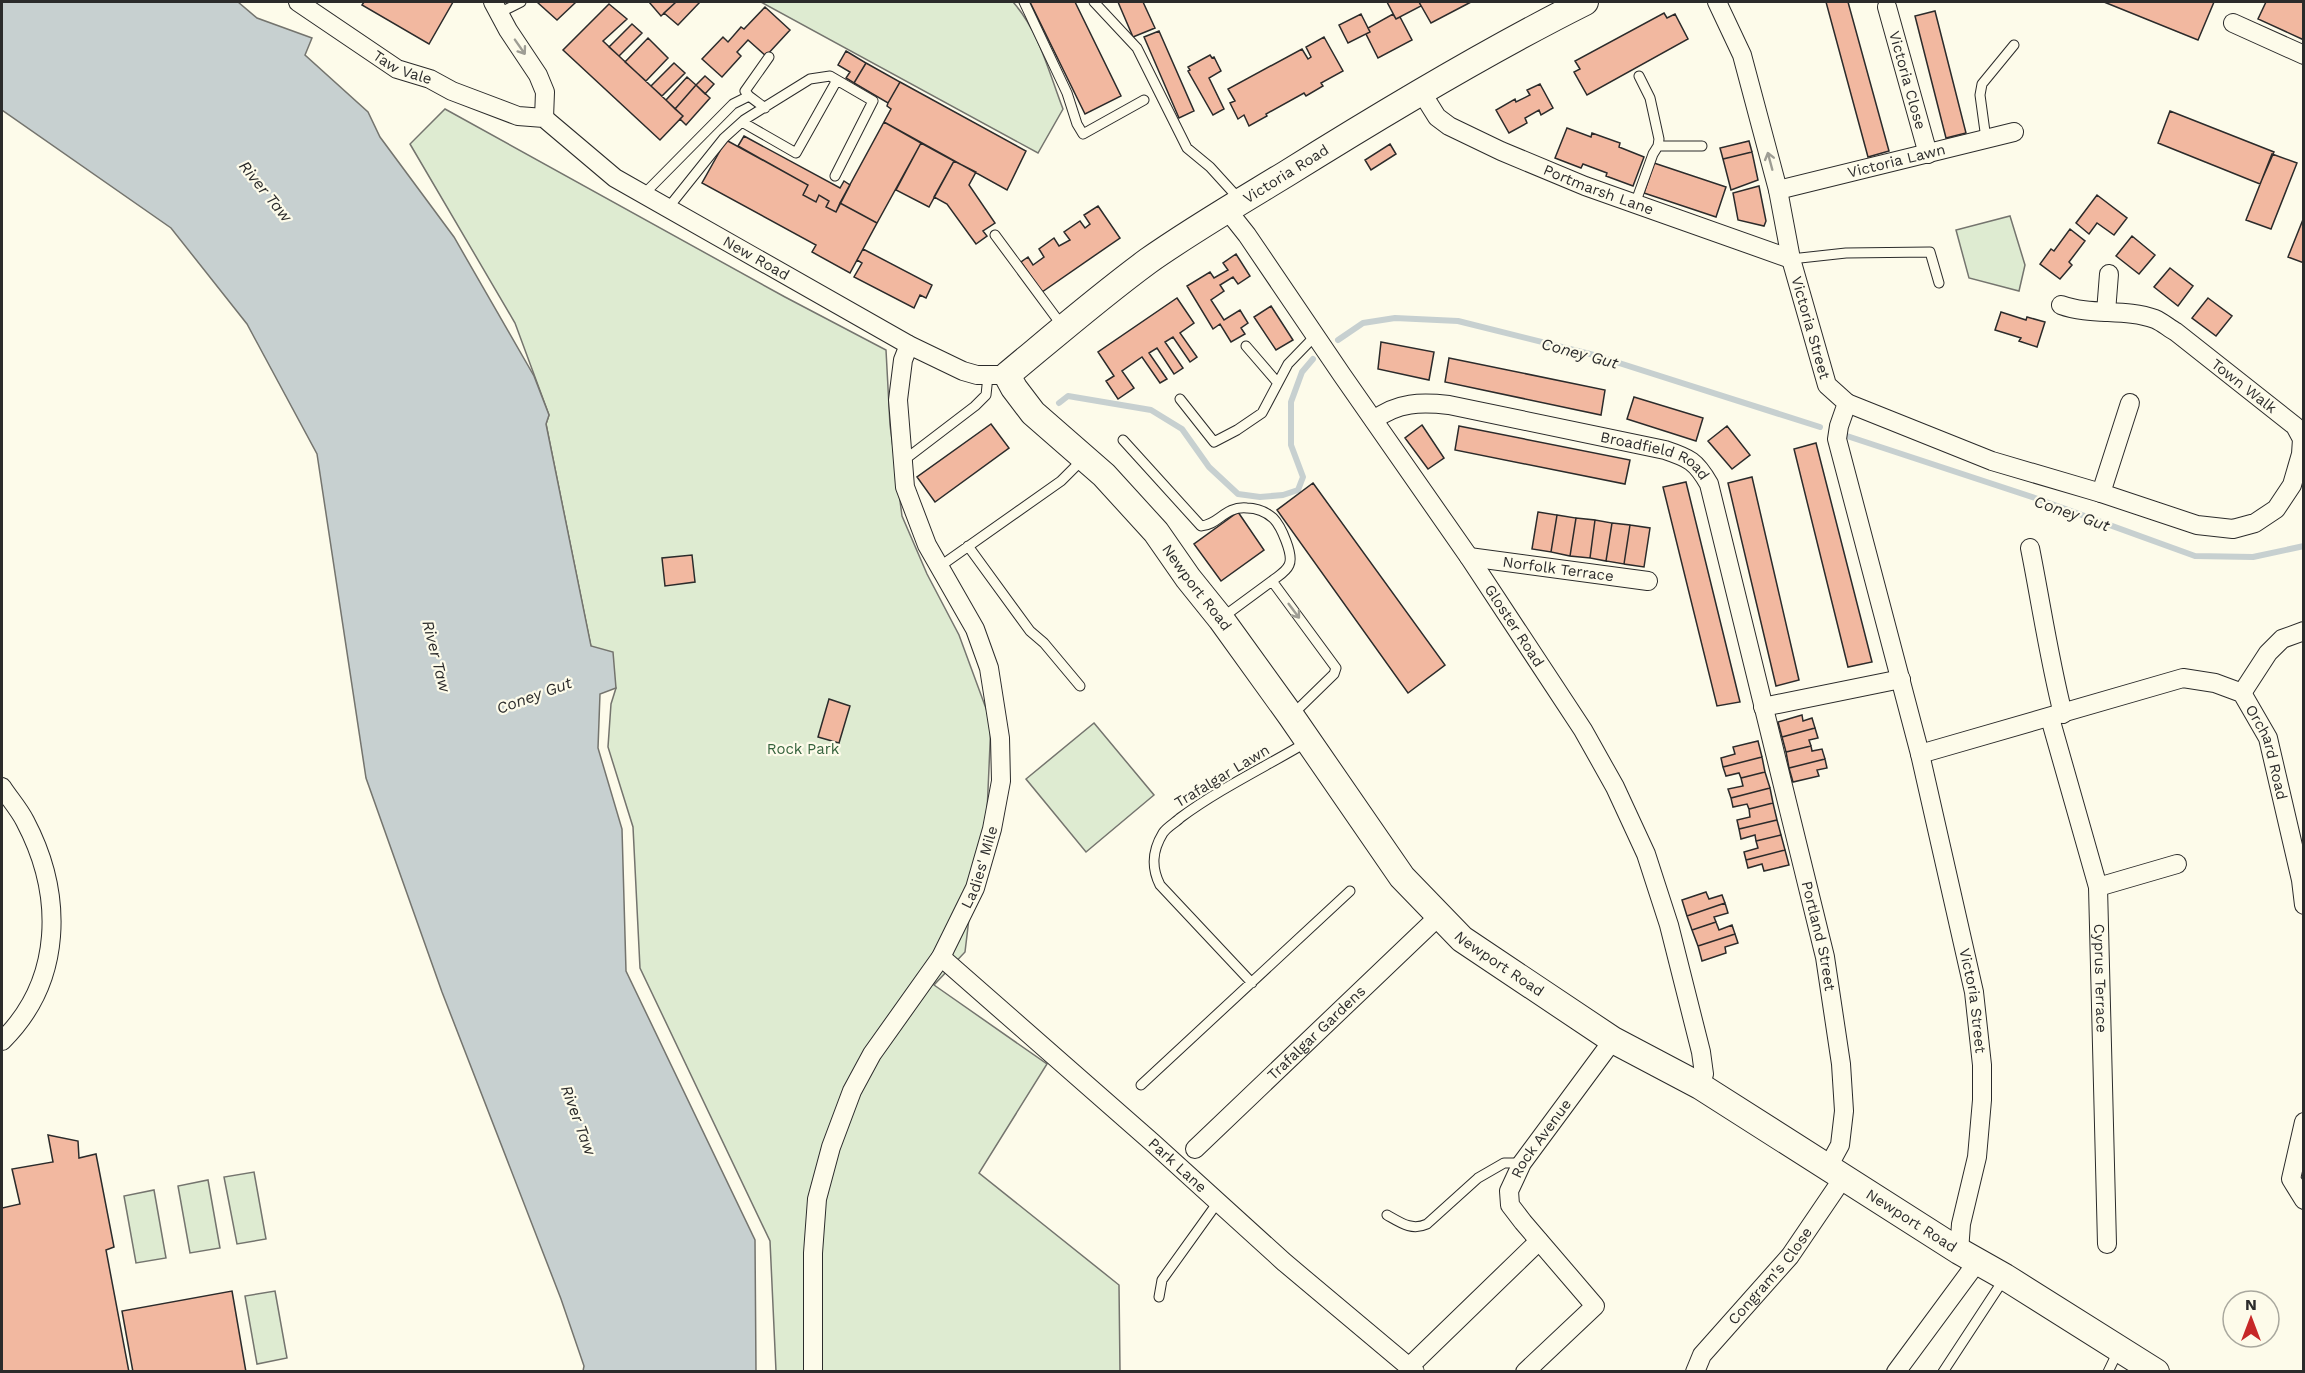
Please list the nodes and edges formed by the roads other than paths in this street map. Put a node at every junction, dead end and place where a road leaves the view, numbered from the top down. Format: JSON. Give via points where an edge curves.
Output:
{"nodes":[{"id":1,"x":298,"y":2,"type":"edge"},
{"id":2,"x":521,"y":2,"type":"edge"},
{"id":3,"x":1024,"y":2,"type":"edge"},
{"id":4,"x":1094,"y":2,"type":"edge"},
{"id":5,"x":1585,"y":2,"type":"edge"},
{"id":6,"x":1717,"y":2,"type":"edge"},
{"id":7,"x":1887,"y":7,"type":"dead end"},
{"id":8,"x":496,"y":8,"type":"edge"},
{"id":9,"x":2233,"y":23,"type":"dead end"},
{"id":10,"x":2014,"y":45,"type":"dead end"},
{"id":11,"x":2304,"y":55,"type":"edge"},
{"id":12,"x":769,"y":57,"type":"dead end"},
{"id":13,"x":1640,"y":76,"type":"dead end"},
{"id":14,"x":837,"y":80,"type":"junction"},
{"id":15,"x":1422,"y":93,"type":"junction"},
{"id":16,"x":749,"y":96,"type":"junction"},
{"id":17,"x":1144,"y":100,"type":"dead end"},
{"id":18,"x":765,"y":108,"type":"junction"},
{"id":19,"x":544,"y":118,"type":"junction"},
{"id":20,"x":742,"y":122,"type":"junction"},
{"id":21,"x":2014,"y":132,"type":"dead end"},
{"id":22,"x":1986,"y":139,"type":"junction"},
{"id":23,"x":1658,"y":146,"type":"junction"},
{"id":24,"x":1702,"y":146,"type":"dead end"},
{"id":25,"x":1928,"y":154,"type":"junction"},
{"id":26,"x":834,"y":176,"type":"dead end"},
{"id":27,"x":1778,"y":190,"type":"junction"},
{"id":28,"x":643,"y":195,"type":"junction"},
{"id":29,"x":1635,"y":204,"type":"junction"},
{"id":30,"x":1235,"y":206,"type":"junction"},
{"id":31,"x":668,"y":208,"type":"junction"},
{"id":32,"x":995,"y":235,"type":"dead end"},
{"id":33,"x":1791,"y":259,"type":"junction"},
{"id":34,"x":2109,"y":274,"type":"dead end"},
{"id":35,"x":1939,"y":284,"type":"dead end"},
{"id":36,"x":2061,"y":305,"type":"dead end"},
{"id":37,"x":2106,"y":312,"type":"junction"},
{"id":38,"x":1063,"y":327,"type":"junction"},
{"id":39,"x":1315,"y":336,"type":"junction"},
{"id":40,"x":909,"y":345,"type":"junction"},
{"id":41,"x":1246,"y":346,"type":"dead end"},
{"id":42,"x":997,"y":375,"type":"junction"},
{"id":43,"x":1277,"y":382,"type":"junction"},
{"id":44,"x":1180,"y":399,"type":"dead end"},
{"id":45,"x":1846,"y":403,"type":"junction"},
{"id":46,"x":2130,"y":403,"type":"dead end"},
{"id":47,"x":1374,"y":420,"type":"junction"},
{"id":48,"x":1123,"y":440,"type":"dead end"},
{"id":49,"x":1085,"y":458,"type":"junction"},
{"id":50,"x":903,"y":461,"type":"junction"},
{"id":51,"x":2101,"y":493,"type":"junction"},
{"id":52,"x":968,"y":546,"type":"junction"},
{"id":53,"x":2030,"y":548,"type":"dead end"},
{"id":54,"x":1469,"y":557,"type":"junction"},
{"id":55,"x":939,"y":567,"type":"junction"},
{"id":56,"x":1272,"y":581,"type":"junction"},
{"id":57,"x":1648,"y":581,"type":"dead end"},
{"id":58,"x":1221,"y":619,"type":"junction"},
{"id":59,"x":2304,"y":631,"type":"edge"},
{"id":60,"x":1901,"y":679,"type":"junction"},
{"id":61,"x":1080,"y":686,"type":"dead end"},
{"id":62,"x":2242,"y":693,"type":"junction"},
{"id":63,"x":1763,"y":707,"type":"junction"},
{"id":64,"x":1291,"y":716,"type":"junction"},
{"id":65,"x":2057,"y":716,"type":"junction"},
{"id":66,"x":1308,"y":742,"type":"junction"},
{"id":67,"x":1920,"y":754,"type":"junction"},
{"id":68,"x":2,"y":787,"type":"edge"},
{"id":69,"x":2177,"y":864,"type":"dead end"},
{"id":70,"x":2098,"y":887,"type":"junction"},
{"id":71,"x":1350,"y":891,"type":"dead end"},
{"id":72,"x":2304,"y":905,"type":"edge"},
{"id":73,"x":1439,"y":915,"type":"junction"},
{"id":74,"x":941,"y":957,"type":"junction"},
{"id":75,"x":1252,"y":983,"type":"junction"},
{"id":76,"x":1613,"y":1040,"type":"junction"},
{"id":77,"x":2,"y":1041,"type":"edge"},
{"id":78,"x":1141,"y":1085,"type":"dead end"},
{"id":79,"x":1700,"y":1086,"type":"junction"},
{"id":80,"x":2304,"y":1122,"type":"edge"},
{"id":81,"x":1195,"y":1149,"type":"dead end"},
{"id":82,"x":1522,"y":1162,"type":"junction"},
{"id":83,"x":1836,"y":1172,"type":"junction"},
{"id":84,"x":2304,"y":1200,"type":"edge"},
{"id":85,"x":1218,"y":1202,"type":"junction"},
{"id":86,"x":1387,"y":1215,"type":"dead end"},
{"id":87,"x":1539,"y":1242,"type":"junction"},
{"id":88,"x":2107,"y":1245,"type":"dead end"},
{"id":89,"x":1968,"y":1256,"type":"junction"},
{"id":90,"x":2005,"y":1277,"type":"junction"},
{"id":91,"x":1159,"y":1297,"type":"dead end"},
{"id":92,"x":2119,"y":1349,"type":"junction"},
{"id":93,"x":1412,"y":1369,"type":"edge"},
{"id":94,"x":813,"y":1371,"type":"edge"},
{"id":95,"x":1525,"y":1371,"type":"edge"},
{"id":96,"x":1695,"y":1371,"type":"edge"},
{"id":97,"x":1896,"y":1371,"type":"edge"},
{"id":98,"x":1943,"y":1371,"type":"edge"},
{"id":99,"x":2108,"y":1371,"type":"edge"},
{"id":100,"x":2156,"y":1371,"type":"edge"}],
"edges":[{"from":1,"to":19,"type":"street","name":"Taw Vale","via":[[397,69],[518,116]]},
{"from":2,"to":8,"type":"lane"},
{"from":3,"to":17,"type":"lane","via":[[1083,134]]},
{"from":4,"to":30,"type":"lane","via":[[1137,48],[1187,148],[1209,167]]},
{"from":5,"to":15,"type":"street","name":"Victoria Road"},
{"from":27,"to":6,"type":"street","name":"Victoria Street","one_way":true,"via":[[1742,55]]},
{"from":7,"to":25,"type":"street","name":"Victoria Close"},
{"from":8,"to":19,"type":"street","one_way":true,"via":[[538,75],[545,92]]},
{"from":9,"to":11,"type":"street"},
{"from":10,"to":22,"type":"lane","via":[[1982,84]]},
{"from":12,"to":16,"type":"lane","via":[[745,91]]},
{"from":13,"to":23,"type":"lane","via":[[1650,98]]},
{"from":14,"to":18,"type":"lane","via":[[830,75],[810,80]]},
{"from":14,"to":20,"type":"lane","via":[[796,153]]},
{"from":14,"to":26,"type":"lane","via":[[873,101]]},
{"from":15,"to":29,"type":"street","name":"Portmarsh Lane","via":[[1437,117],[1449,126]]},
{"from":15,"to":30,"type":"street","name":"Victoria Road"},
{"from":16,"to":18,"type":"lane"},
{"from":16,"to":28,"type":"lane","via":[[733,104]]},
{"from":18,"to":20,"type":"lane"},
{"from":19,"to":28,"type":"street","name":"New Road","via":[[592,161]]},
{"from":20,"to":31,"type":"lane","via":[[724,138]]},
{"from":21,"to":22,"type":"street","name":"Victoria Lawn"},
{"from":22,"to":25,"type":"street","name":"Victoria Lawn"},
{"from":23,"to":24,"type":"lane"},
{"from":23,"to":29,"type":"lane"},
{"from":25,"to":27,"type":"street","name":"Victoria Lawn"},
{"from":27,"to":33,"type":"street","name":"Victoria Street"},
{"from":28,"to":31,"type":"street","name":"New Road"},
{"from":29,"to":33,"type":"street","name":"Portmarsh Lane"},
{"from":30,"to":38,"type":"street","name":"Victoria Road","via":[[1150,260]]},
{"from":30,"to":39,"type":"street","name":"Gloster Road","via":[[1247,235]]},
{"from":31,"to":40,"type":"street","name":"New Road"},
{"from":32,"to":38,"type":"lane"},
{"from":33,"to":35,"type":"lane","via":[[1846,253],[1930,252]]},
{"from":33,"to":45,"type":"street","name":"Victoria Street","via":[[1827,385]]},
{"from":34,"to":37,"type":"street"},
{"from":36,"to":37,"type":"street","name":"Town Walk"},
{"from":37,"to":51,"type":"street","name":"Town Walk","via":[[2155,319],[2176,332],[2295,426],[2302,439],[2292,485],[2276,509],[2254,523],[2233,528],[2198,525]]},
{"from":38,"to":42,"type":"street","name":"Victoria Road"},
{"from":39,"to":43,"type":"lane"},
{"from":39,"to":47,"type":"street","name":"Gloster Road"},
{"from":40,"to":42,"type":"street","name":"New Road","via":[[963,371]]},
{"from":40,"to":50,"type":"street","name":"Ladies' Mile","via":[[898,400]]},
{"from":41,"to":43,"type":"lane"},
{"from":42,"to":49,"type":"street","name":"Newport Road"},
{"from":42,"to":50,"type":"lane","via":[[975,406]]},
{"from":43,"to":44,"type":"lane","via":[[1262,413],[1214,442]]},
{"from":45,"to":51,"type":"street","name":"Town Walk","via":[[1992,461]]},
{"from":45,"to":60,"type":"street","name":"Victoria Street","via":[[1837,439]]},
{"from":46,"to":51,"type":"street"},
{"from":47,"to":54,"type":"street","name":"Gloster Road"},
{"from":47,"to":63,"type":"street","name":"Broadfield Road","via":[[1401,405],[1449,405],[1665,450],[1695,463],[1709,484]]},
{"from":48,"to":56,"type":"lane","via":[[1201,526],[1232,508],[1261,510],[1274,519],[1291,551],[1290,564]]},
{"from":49,"to":52,"type":"lane","via":[[1061,481]]},
{"from":49,"to":58,"type":"street","name":"Newport Road","via":[[1156,532]]},
{"from":50,"to":55,"type":"street","name":"Ladies' Mile","via":[[905,487]]},
{"from":52,"to":55,"type":"lane"},
{"from":52,"to":61,"type":"lane","via":[[1030,631]]},
{"from":53,"to":65,"type":"street","name":"Cyprus Terrace","via":[[2046,625]]},
{"from":54,"to":57,"type":"street","name":"Norfolk Terrace"},
{"from":54,"to":79,"type":"street","name":"Gloster Road","via":[[1583,730],[1616,786],[1637,833],[1669,926],[1697,1033],[1704,1074]]},
{"from":55,"to":74,"type":"street","name":"Ladies' Mile","via":[[975,629],[989,668],[1000,738],[1001,781],[975,888]]},
{"from":56,"to":58,"type":"lane"},
{"from":56,"to":64,"type":"lane","one_way":true,"via":[[1336,668],[1327,682]]},
{"from":58,"to":64,"type":"street","name":"Newport Road"},
{"from":59,"to":62,"type":"street","via":[[2282,639],[2268,652]]},
{"from":60,"to":63,"type":"street"},
{"from":60,"to":67,"type":"street","name":"Victoria Street"},
{"from":62,"to":65,"type":"street","name":"Orchard Road","via":[[2184,678]]},
{"from":62,"to":72,"type":"street","name":"Orchard Road","via":[[2268,738]]},
{"from":63,"to":83,"type":"street","name":"Portland Street","via":[[1825,957],[1841,1064],[1843,1126]]},
{"from":64,"to":66,"type":"street","name":"Newport Road"},
{"from":65,"to":67,"type":"street"},
{"from":65,"to":70,"type":"street","name":"Cyprus Terrace"},
{"from":66,"to":73,"type":"street","name":"Newport Road","via":[[1402,877]]},
{"from":66,"to":75,"type":"lane","name":"Trafalgar Lawn","via":[[1195,807],[1164,831],[1156,846],[1154,872],[1160,885]]},
{"from":67,"to":89,"type":"street","name":"Victoria Street","via":[[1974,992],[1982,1065],[1977,1157],[1960,1224]]},
{"from":68,"to":77,"type":"street","via":[[25,820],[39,854],[53,931],[45,975],[31,1005]]},
{"from":69,"to":70,"type":"street"},
{"from":70,"to":88,"type":"street","name":"Cyprus Terrace"},
{"from":71,"to":75,"type":"lane"},
{"from":73,"to":76,"type":"street","name":"Newport Road","via":[[1471,945]]},
{"from":73,"to":81,"type":"street","name":"Trafalgar Gardens"},
{"from":74,"to":85,"type":"street","name":"Park Lane"},
{"from":74,"to":94,"type":"street","name":"Ladies' Mile","via":[[872,1054],[852,1091],[831,1147],[816,1210]]},
{"from":75,"to":78,"type":"lane"},
{"from":76,"to":79,"type":"street","name":"Newport Road"},
{"from":76,"to":82,"type":"street","name":"Rock Avenue"},
{"from":79,"to":83,"type":"street","name":"Newport Road"},
{"from":80,"to":84,"type":"street","via":[[2291,1179]]},
{"from":82,"to":86,"type":"lane","via":[[1504,1162],[1478,1178],[1418,1228]]},
{"from":82,"to":87,"type":"street","name":"Rock Avenue","via":[[1509,1191],[1510,1205]]},
{"from":83,"to":89,"type":"street","name":"Newport Road"},
{"from":83,"to":96,"type":"street","name":"Congram's Close","via":[[1790,1256],[1702,1355]]},
{"from":85,"to":91,"type":"lane","via":[[1162,1280]]},
{"from":85,"to":93,"type":"street","name":"Park Lane"},
{"from":87,"to":93,"type":"street"},
{"from":87,"to":95,"type":"street","name":"Rock Avenue","via":[[1595,1306]]},
{"from":89,"to":90,"type":"street","name":"Newport Road"},
{"from":89,"to":97,"type":"street"},
{"from":90,"to":92,"type":"street","name":"Newport Road"},
{"from":90,"to":98,"type":"lane"},
{"from":92,"to":99,"type":"lane"},
{"from":92,"to":100,"type":"street","name":"Newport Road"}]}
